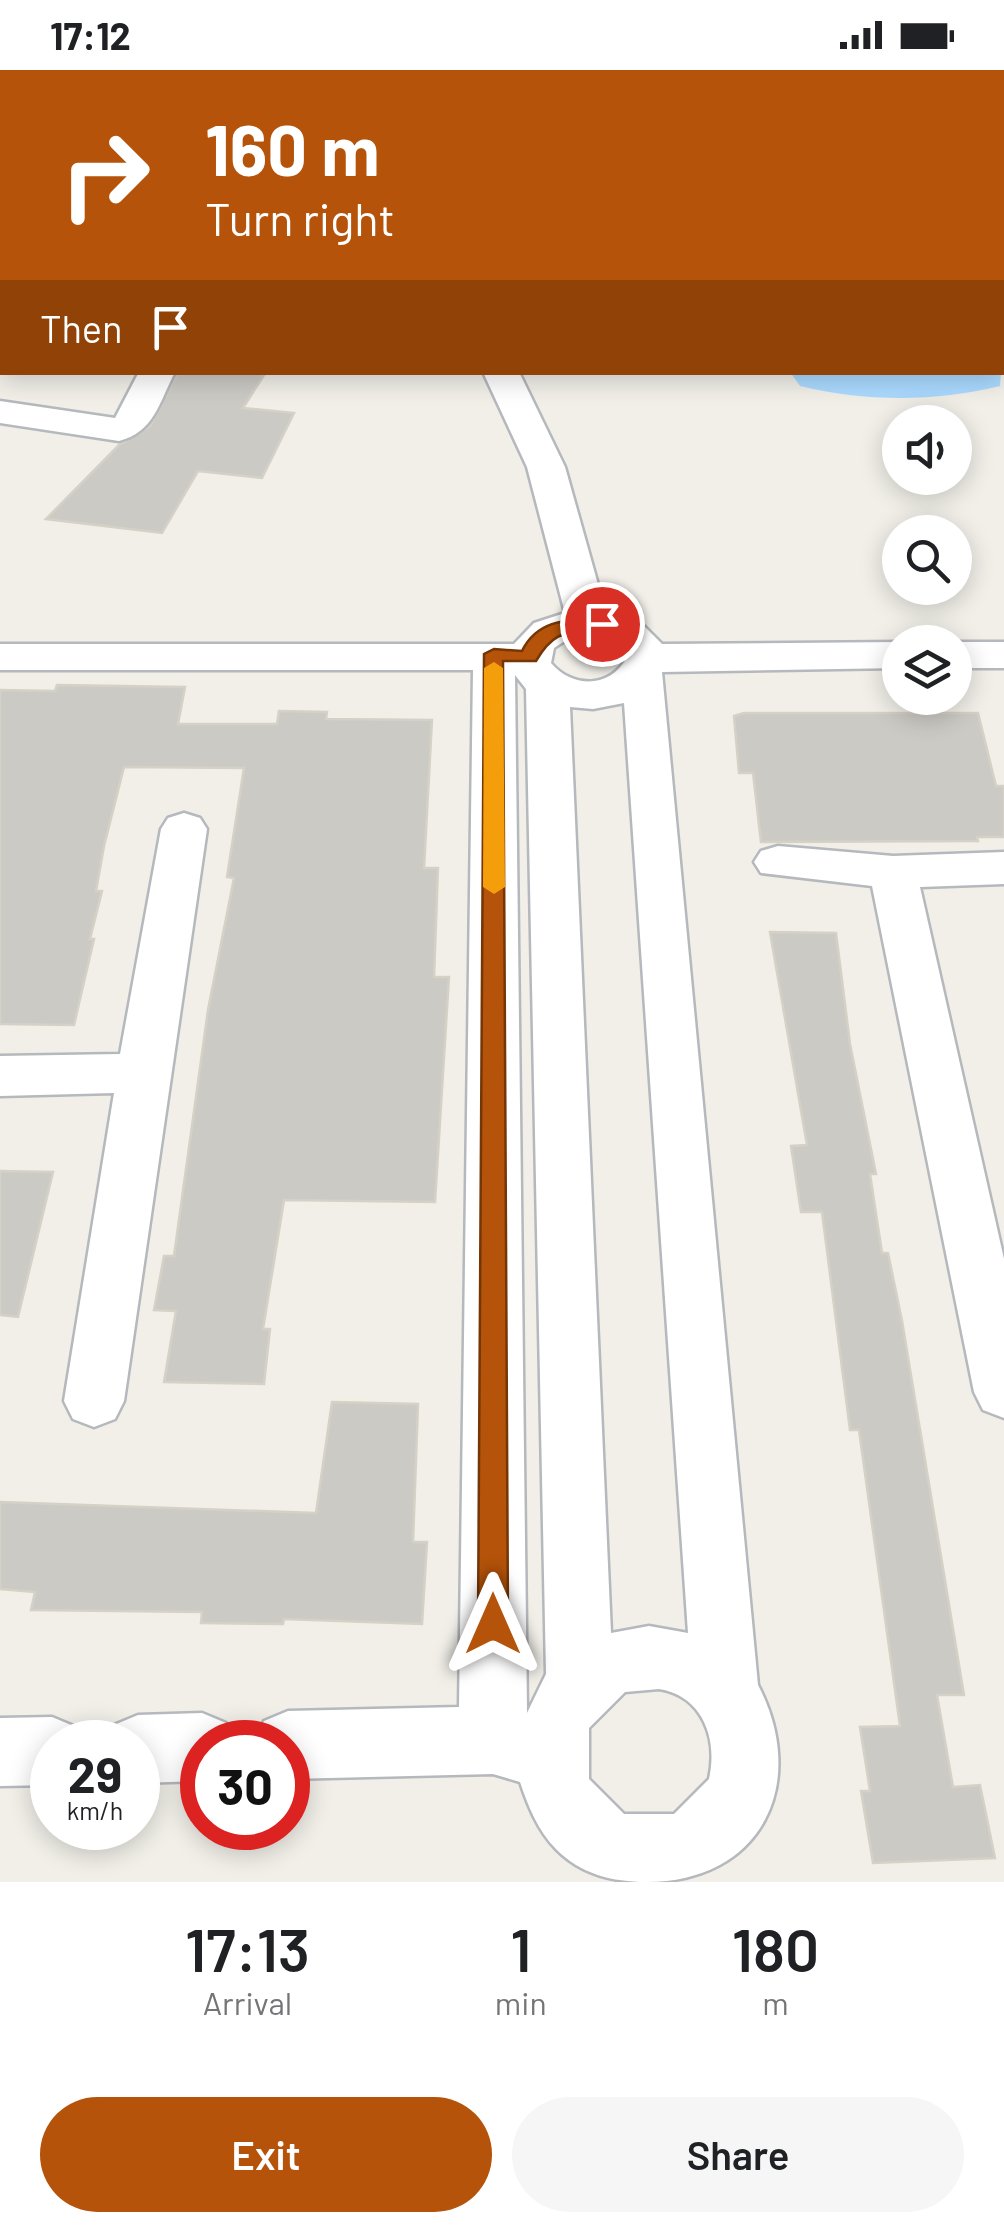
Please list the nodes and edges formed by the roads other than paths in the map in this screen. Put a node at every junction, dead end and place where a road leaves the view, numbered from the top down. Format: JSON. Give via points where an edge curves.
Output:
{"nodes":[{"id":1,"x":155,"y":375,"type":"edge"},
{"id":2,"x":503,"y":375,"type":"edge"},
{"id":3,"x":0,"y":412,"type":"edge"},
{"id":4,"x":588,"y":622,"type":"junction"},
{"id":5,"x":1004,"y":654,"type":"edge"},
{"id":6,"x":972,"y":655,"type":"edge"},
{"id":7,"x":882,"y":656,"type":"edge"},
{"id":8,"x":0,"y":658,"type":"edge"},
{"id":9,"x":524,"y":666,"type":"junction"},
{"id":10,"x":645,"y":666,"type":"junction"},
{"id":11,"x":184,"y":829,"type":"dead end"},
{"id":12,"x":778,"y":862,"type":"dead end"},
{"id":13,"x":1004,"y":868,"type":"edge"},
{"id":14,"x":893,"y":872,"type":"junction"},
{"id":15,"x":143,"y":1073,"type":"junction"},
{"id":16,"x":0,"y":1076,"type":"edge"},
{"id":17,"x":1004,"y":1392,"type":"edge"},
{"id":18,"x":94,"y":1400,"type":"dead end"},
{"id":19,"x":580,"y":1682,"type":"junction"},
{"id":20,"x":726,"y":1698,"type":"junction"},
{"id":21,"x":310,"y":1745,"type":"edge"},
{"id":22,"x":522,"y":1748,"type":"junction"},
{"id":23,"x":30,"y":1751,"type":"edge"},
{"id":24,"x":0,"y":1752,"type":"edge"},
{"id":25,"x":644,"y":1868,"type":"edge"}],
"edges":[{"from":1,"to":3,"type":"street","via":[[130,425],[119,430]]},
{"from":2,"to":4,"type":"street","via":[[546,466]]},
{"from":4,"to":9,"type":"street","via":[[546,632]]},
{"from":4,"to":10,"type":"street","via":[[628,633]]},
{"from":5,"to":6,"type":"street"},
{"from":7,"to":10,"type":"street"},
{"from":8,"to":9,"type":"street"},
{"from":9,"to":10,"type":"street","via":[[576,694],[608,694]]},
{"from":9,"to":19,"type":"street","via":[[548,780]]},
{"from":9,"to":22,"type":"street"},
{"from":10,"to":20,"type":"street"},
{"from":11,"to":15,"type":"street"},
{"from":12,"to":14,"type":"street"},
{"from":13,"to":14,"type":"street"},
{"from":14,"to":17,"type":"street"},
{"from":15,"to":16,"type":"street"},
{"from":15,"to":18,"type":"street"},
{"from":19,"to":20,"type":"street","via":[[614,1661],[655,1658],[694,1670]]},
{"from":19,"to":22,"type":"street","via":[[558,1715]]},
{"from":20,"to":25,"type":"street","via":[[739,1718],[748,1764],[734,1809],[719,1827]]},
{"from":21,"to":22,"type":"street"},
{"from":22,"to":25,"type":"street","via":[[572,1812]]},
{"from":23,"to":24,"type":"street"}]}
